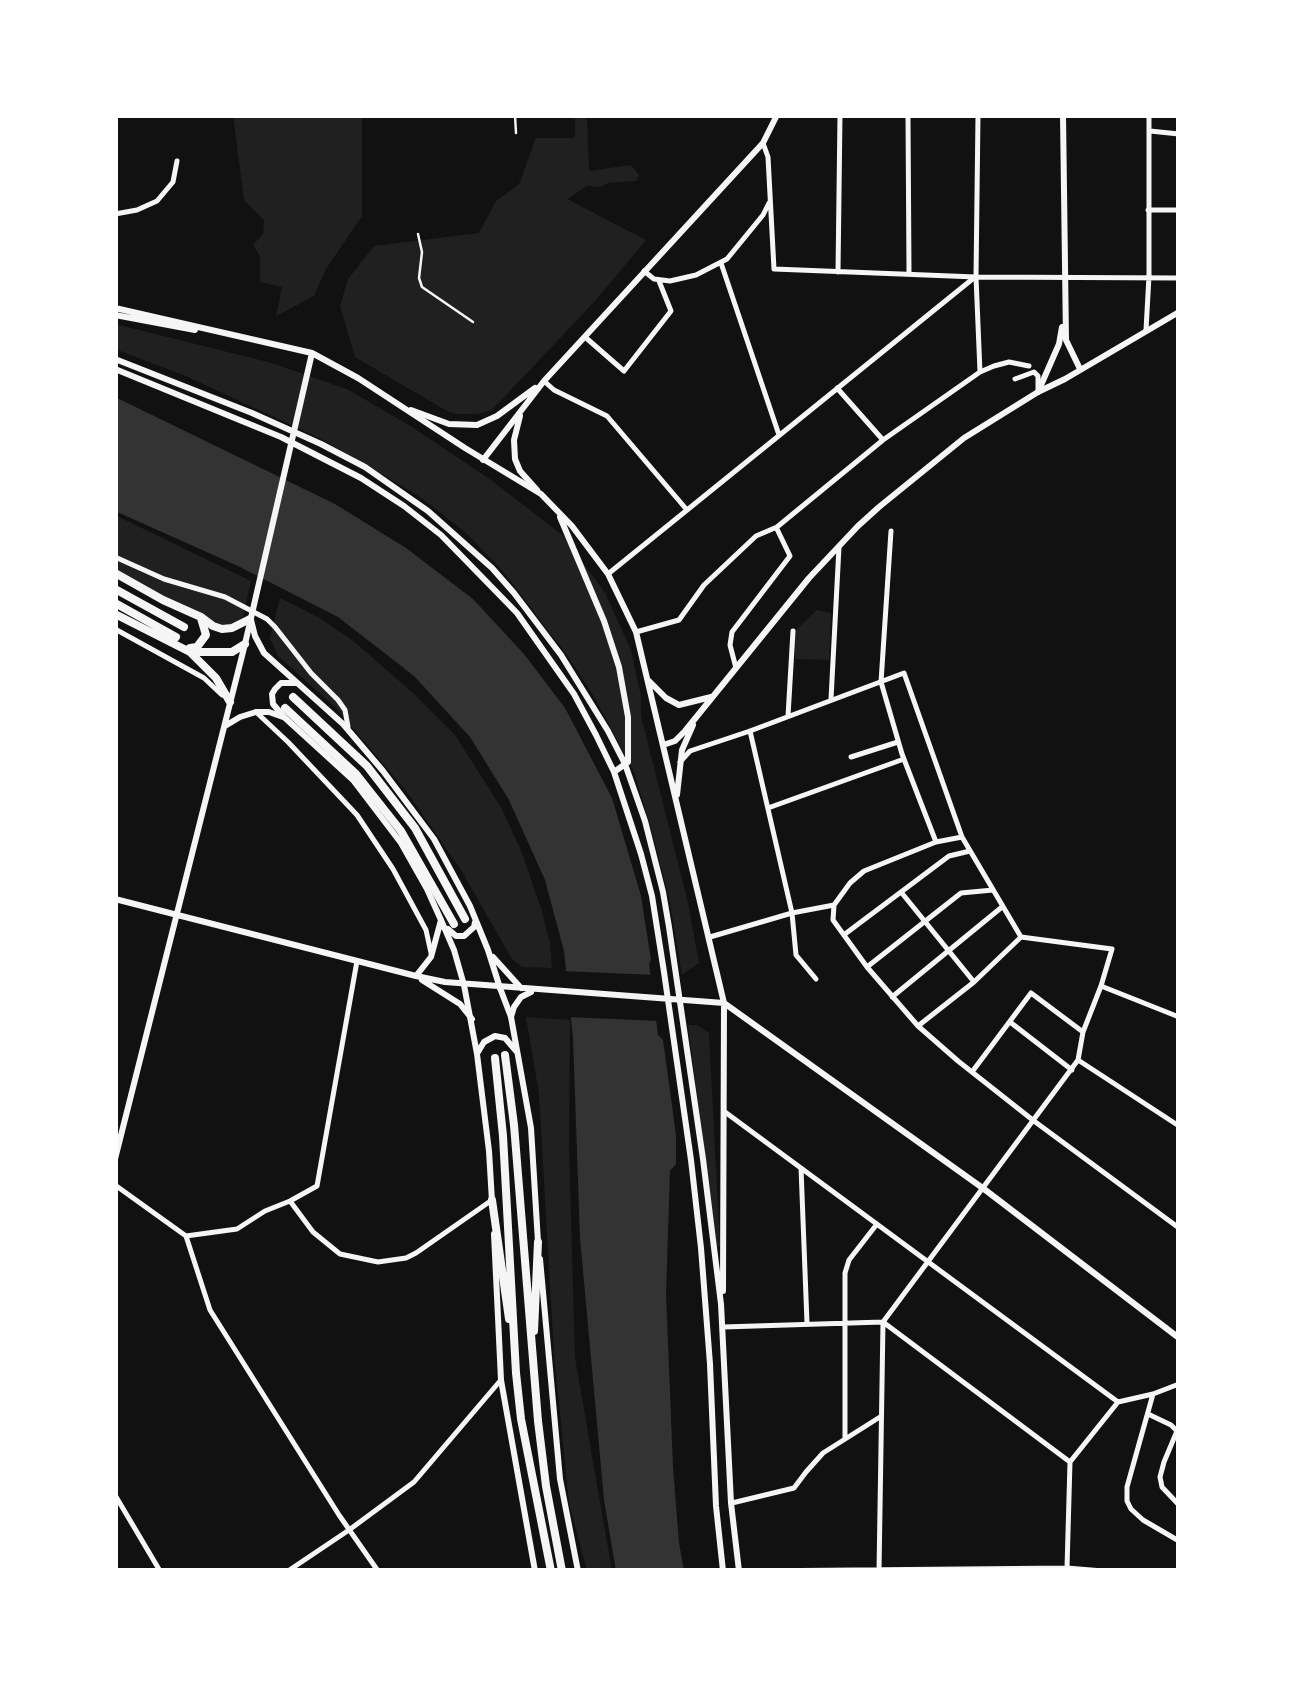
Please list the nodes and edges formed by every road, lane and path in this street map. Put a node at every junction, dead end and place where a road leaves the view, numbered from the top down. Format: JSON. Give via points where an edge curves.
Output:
{"nodes":[{"id":1,"x":516,"y":115,"type":"edge"},
{"id":2,"x":777,"y":115,"type":"edge"},
{"id":3,"x":840,"y":115,"type":"edge"},
{"id":4,"x":908,"y":115,"type":"edge"},
{"id":5,"x":978,"y":115,"type":"edge"},
{"id":6,"x":1062,"y":115,"type":"edge"},
{"id":7,"x":1150,"y":115,"type":"edge"},
{"id":8,"x":1150,"y":131,"type":"junction"},
{"id":9,"x":516,"y":133,"type":"dead end"},
{"id":10,"x":1177,"y":134,"type":"edge"},
{"id":11,"x":763,"y":142,"type":"junction"},
{"id":12,"x":177,"y":162,"type":"dead end"},
{"id":13,"x":770,"y":202,"type":"junction"},
{"id":14,"x":1148,"y":210,"type":"junction"},
{"id":15,"x":1179,"y":210,"type":"edge"},
{"id":16,"x":115,"y":214,"type":"edge"},
{"id":17,"x":418,"y":234,"type":"dead end"},
{"id":18,"x":721,"y":262,"type":"junction"},
{"id":19,"x":644,"y":270,"type":"junction"},
{"id":20,"x":838,"y":272,"type":"junction"},
{"id":21,"x":909,"y":273,"type":"junction"},
{"id":22,"x":976,"y":276,"type":"junction"},
{"id":23,"x":1064,"y":276,"type":"junction"},
{"id":24,"x":1149,"y":276,"type":"junction"},
{"id":25,"x":1179,"y":278,"type":"edge"},
{"id":26,"x":660,"y":281,"type":"junction"},
{"id":27,"x":115,"y":308,"type":"edge"},
{"id":28,"x":1064,"y":311,"type":"junction"},
{"id":29,"x":1179,"y":312,"type":"edge"},
{"id":30,"x":115,"y":316,"type":"edge"},
{"id":31,"x":473,"y":322,"type":"dead end"},
{"id":32,"x":1146,"y":330,"type":"junction"},
{"id":33,"x":241,"y":336,"type":"junction"},
{"id":34,"x":585,"y":337,"type":"junction"},
{"id":35,"x":312,"y":354,"type":"junction"},
{"id":36,"x":115,"y":359,"type":"edge"},
{"id":37,"x":1029,"y":366,"type":"dead end"},
{"id":38,"x":1080,"y":368,"type":"junction"},
{"id":39,"x":115,"y":370,"type":"edge"},
{"id":40,"x":980,"y":372,"type":"junction"},
{"id":41,"x":1015,"y":380,"type":"dead end"},
{"id":42,"x":544,"y":381,"type":"junction"},
{"id":43,"x":838,"y":388,"type":"junction"},
{"id":44,"x":1038,"y":392,"type":"junction"},
{"id":45,"x":405,"y":408,"type":"junction"},
{"id":46,"x":522,"y":410,"type":"junction"},
{"id":47,"x":779,"y":435,"type":"junction"},
{"id":48,"x":883,"y":440,"type":"junction"},
{"id":49,"x":483,"y":460,"type":"junction"},
{"id":50,"x":541,"y":494,"type":"junction"},
{"id":51,"x":687,"y":510,"type":"junction"},
{"id":52,"x":558,"y":511,"type":"junction"},
{"id":53,"x":776,"y":528,"type":"junction"},
{"id":54,"x":891,"y":531,"type":"dead end"},
{"id":55,"x":839,"y":545,"type":"junction"},
{"id":56,"x":115,"y":557,"type":"edge"},
{"id":57,"x":115,"y":573,"type":"edge"},
{"id":58,"x":608,"y":574,"type":"junction"},
{"id":59,"x":115,"y":589,"type":"edge"},
{"id":60,"x":115,"y":602,"type":"edge"},
{"id":61,"x":115,"y":614,"type":"edge"},
{"id":62,"x":200,"y":617,"type":"junction"},
{"id":63,"x":250,"y":619,"type":"junction"},
{"id":64,"x":184,"y":627,"type":"dead end"},
{"id":65,"x":115,"y":628,"type":"edge"},
{"id":66,"x":794,"y":631,"type":"dead end"},
{"id":67,"x":636,"y":632,"type":"junction"},
{"id":68,"x":176,"y":638,"type":"dead end"},
{"id":69,"x":245,"y":644,"type":"junction"},
{"id":70,"x":185,"y":650,"type":"junction"},
{"id":71,"x":736,"y":668,"type":"junction"},
{"id":72,"x":647,"y":679,"type":"junction"},
{"id":73,"x":881,"y":682,"type":"junction"},
{"id":74,"x":299,"y":684,"type":"junction"},
{"id":75,"x":712,"y":696,"type":"junction"},
{"id":76,"x":293,"y":697,"type":"dead end"},
{"id":77,"x":831,"y":699,"type":"junction"},
{"id":78,"x":230,"y":702,"type":"junction"},
{"id":79,"x":256,"y":712,"type":"junction"},
{"id":80,"x":284,"y":713,"type":"junction"},
{"id":81,"x":788,"y":716,"type":"junction"},
{"id":82,"x":696,"y":719,"type":"junction"},
{"id":83,"x":224,"y":727,"type":"junction"},
{"id":84,"x":349,"y":730,"type":"junction"},
{"id":85,"x":690,"y":732,"type":"junction"},
{"id":86,"x":750,"y":732,"type":"junction"},
{"id":87,"x":898,"y":742,"type":"junction"},
{"id":88,"x":705,"y":745,"type":"junction"},
{"id":89,"x":663,"y":746,"type":"junction"},
{"id":90,"x":851,"y":756,"type":"dead end"},
{"id":91,"x":904,"y":758,"type":"junction"},
{"id":92,"x":680,"y":763,"type":"junction"},
{"id":93,"x":625,"y":764,"type":"junction"},
{"id":94,"x":614,"y":772,"type":"junction"},
{"id":95,"x":677,"y":801,"type":"junction"},
{"id":96,"x":768,"y":808,"type":"junction"},
{"id":97,"x":962,"y":837,"type":"junction"},
{"id":98,"x":936,"y":842,"type":"junction"},
{"id":99,"x":970,"y":852,"type":"junction"},
{"id":100,"x":993,"y":890,"type":"junction"},
{"id":101,"x":901,"y":892,"type":"junction"},
{"id":102,"x":115,"y":899,"type":"edge"},
{"id":103,"x":834,"y":906,"type":"junction"},
{"id":104,"x":1002,"y":906,"type":"junction"},
{"id":105,"x":792,"y":913,"type":"junction"},
{"id":106,"x":176,"y":915,"type":"junction"},
{"id":107,"x":475,"y":918,"type":"junction"},
{"id":108,"x":465,"y":919,"type":"dead end"},
{"id":109,"x":441,"y":920,"type":"junction"},
{"id":110,"x":923,"y":922,"type":"junction"},
{"id":111,"x":454,"y":924,"type":"dead end"},
{"id":112,"x":845,"y":934,"type":"junction"},
{"id":113,"x":710,"y":937,"type":"junction"},
{"id":114,"x":1020,"y":937,"type":"junction"},
{"id":115,"x":488,"y":950,"type":"junction"},
{"id":116,"x":950,"y":952,"type":"junction"},
{"id":117,"x":431,"y":957,"type":"junction"},
{"id":118,"x":357,"y":961,"type":"junction"},
{"id":119,"x":867,"y":968,"type":"junction"},
{"id":120,"x":416,"y":976,"type":"junction"},
{"id":121,"x":816,"y":979,"type":"dead end"},
{"id":122,"x":974,"y":982,"type":"junction"},
{"id":123,"x":464,"y":984,"type":"junction"},
{"id":124,"x":1102,"y":986,"type":"junction"},
{"id":125,"x":500,"y":988,"type":"junction"},
{"id":126,"x":521,"y":993,"type":"junction"},
{"id":127,"x":892,"y":996,"type":"junction"},
{"id":128,"x":724,"y":1003,"type":"junction"},
{"id":129,"x":512,"y":1017,"type":"junction"},
{"id":130,"x":1179,"y":1017,"type":"edge"},
{"id":131,"x":472,"y":1019,"type":"junction"},
{"id":132,"x":1010,"y":1022,"type":"junction"},
{"id":133,"x":918,"y":1026,"type":"junction"},
{"id":134,"x":1084,"y":1032,"type":"junction"},
{"id":135,"x":518,"y":1053,"type":"junction"},
{"id":136,"x":477,"y":1054,"type":"junction"},
{"id":137,"x":1078,"y":1060,"type":"junction"},
{"id":138,"x":1072,"y":1070,"type":"junction"},
{"id":139,"x":972,"y":1072,"type":"junction"},
{"id":140,"x":722,"y":1110,"type":"junction"},
{"id":141,"x":1034,"y":1121,"type":"junction"},
{"id":142,"x":1179,"y":1126,"type":"edge"},
{"id":143,"x":115,"y":1159,"type":"edge"},
{"id":144,"x":801,"y":1168,"type":"junction"},
{"id":145,"x":115,"y":1185,"type":"edge"},
{"id":146,"x":984,"y":1189,"type":"junction"},
{"id":147,"x":492,"y":1200,"type":"junction"},
{"id":148,"x":290,"y":1201,"type":"junction"},
{"id":149,"x":877,"y":1224,"type":"junction"},
{"id":150,"x":1179,"y":1228,"type":"edge"},
{"id":151,"x":186,"y":1236,"type":"junction"},
{"id":152,"x":538,"y":1242,"type":"junction"},
{"id":153,"x":928,"y":1262,"type":"junction"},
{"id":154,"x":883,"y":1322,"type":"junction"},
{"id":155,"x":846,"y":1323,"type":"junction"},
{"id":156,"x":807,"y":1324,"type":"junction"},
{"id":157,"x":723,"y":1327,"type":"junction"},
{"id":158,"x":1179,"y":1338,"type":"edge"},
{"id":159,"x":533,"y":1366,"type":"junction"},
{"id":160,"x":516,"y":1372,"type":"junction"},
{"id":161,"x":501,"y":1380,"type":"junction"},
{"id":162,"x":1179,"y":1384,"type":"edge"},
{"id":163,"x":1153,"y":1394,"type":"junction"},
{"id":164,"x":1118,"y":1402,"type":"junction"},
{"id":165,"x":1147,"y":1414,"type":"junction"},
{"id":166,"x":880,"y":1417,"type":"junction"},
{"id":167,"x":1178,"y":1432,"type":"edge"},
{"id":168,"x":845,"y":1438,"type":"junction"},
{"id":169,"x":1070,"y":1462,"type":"junction"},
{"id":170,"x":115,"y":1495,"type":"edge"},
{"id":171,"x":731,"y":1503,"type":"junction"},
{"id":172,"x":1179,"y":1506,"type":"edge"},
{"id":173,"x":349,"y":1530,"type":"junction"},
{"id":174,"x":1179,"y":1540,"type":"edge"},
{"id":175,"x":1067,"y":1568,"type":"junction"},
{"id":176,"x":879,"y":1570,"type":"edge"},
{"id":177,"x":160,"y":1571,"type":"edge"},
{"id":178,"x":288,"y":1571,"type":"edge"},
{"id":179,"x":378,"y":1571,"type":"edge"},
{"id":180,"x":534,"y":1571,"type":"edge"},
{"id":181,"x":552,"y":1571,"type":"edge"},
{"id":182,"x":562,"y":1571,"type":"edge"},
{"id":183,"x":578,"y":1571,"type":"edge"},
{"id":184,"x":723,"y":1571,"type":"edge"},
{"id":185,"x":739,"y":1571,"type":"edge"},
{"id":186,"x":748,"y":1571,"type":"edge"},
{"id":187,"x":1103,"y":1571,"type":"edge"}],
"edges":[{"from":1,"to":9,"type":"lane"},
{"from":2,"to":11,"type":"main road"},
{"from":3,"to":20,"type":"street"},
{"from":4,"to":21,"type":"street"},
{"from":5,"to":22,"type":"street"},
{"from":6,"to":23,"type":"main road"},
{"from":7,"to":8,"type":"street"},
{"from":8,"to":10,"type":"street"},
{"from":8,"to":14,"type":"street"},
{"from":11,"to":13,"type":"street"},
{"from":11,"to":19,"type":"main road"},
{"from":12,"to":16,"type":"street","via":[[157,201]]},
{"from":13,"to":18,"type":"street"},
{"from":13,"to":20,"type":"street","via":[[774,269]]},
{"from":14,"to":15,"type":"street"},
{"from":14,"to":24,"type":"street"},
{"from":17,"to":31,"type":"lane","via":[[422,288]]},
{"from":18,"to":26,"type":"street","via":[[696,276]]},
{"from":18,"to":47,"type":"street"},
{"from":19,"to":26,"type":"street"},
{"from":19,"to":34,"type":"main road"},
{"from":20,"to":21,"type":"street"},
{"from":21,"to":22,"type":"street"},
{"from":22,"to":23,"type":"street"},
{"from":22,"to":40,"type":"street"},
{"from":22,"to":43,"type":"street"},
{"from":23,"to":24,"type":"street"},
{"from":23,"to":28,"type":"main road"},
{"from":24,"to":25,"type":"street"},
{"from":24,"to":32,"type":"street"},
{"from":26,"to":34,"type":"street","via":[[670,311],[624,372]]},
{"from":27,"to":33,"type":"main road"},
{"from":28,"to":38,"type":"main road","via":[[1066,340]]},
{"from":28,"to":44,"type":"main road","via":[[1059,344]]},
{"from":29,"to":32,"type":"main road"},
{"from":30,"to":33,"type":"main road"},
{"from":32,"to":38,"type":"main road"},
{"from":33,"to":35,"type":"main road"},
{"from":34,"to":42,"type":"main road"},
{"from":35,"to":45,"type":"main road"},
{"from":35,"to":63,"type":"main road"},
{"from":36,"to":93,"type":"main road","via":[[321,444],[428,511],[492,568],[540,625]]},
{"from":37,"to":40,"type":"street","via":[[1009,362]]},
{"from":38,"to":44,"type":"main road"},
{"from":39,"to":94,"type":"main road","via":[[321,456],[442,536],[517,612]]},
{"from":40,"to":48,"type":"street"},
{"from":41,"to":44,"type":"street","via":[[1034,372]]},
{"from":42,"to":45,"type":"main road","via":[[476,425],[449,424]]},
{"from":42,"to":46,"type":"main road"},
{"from":42,"to":51,"type":"street","via":[[607,416]]},
{"from":43,"to":47,"type":"street"},
{"from":43,"to":48,"type":"street"},
{"from":44,"to":55,"type":"main road","via":[[964,438]]},
{"from":45,"to":49,"type":"main road"},
{"from":46,"to":49,"type":"main road"},
{"from":46,"to":50,"type":"main road","via":[[514,459]]},
{"from":47,"to":51,"type":"street"},
{"from":48,"to":53,"type":"street"},
{"from":49,"to":50,"type":"main road"},
{"from":50,"to":52,"type":"main road"},
{"from":51,"to":58,"type":"street"},
{"from":52,"to":58,"type":"main road"},
{"from":52,"to":93,"type":"main road","via":[[619,667],[628,717]]},
{"from":53,"to":67,"type":"street","via":[[743,548],[680,620]]},
{"from":53,"to":71,"type":"street","via":[[790,556],[732,632]]},
{"from":54,"to":73,"type":"street"},
{"from":55,"to":71,"type":"main road"},
{"from":55,"to":77,"type":"street"},
{"from":56,"to":84,"type":"street","via":[[267,620],[338,700]]},
{"from":57,"to":62,"type":"highway"},
{"from":58,"to":67,"type":"main road"},
{"from":59,"to":64,"type":"highway"},
{"from":60,"to":68,"type":"highway"},
{"from":61,"to":70,"type":"highway"},
{"from":62,"to":63,"type":"highway","via":[[222,629]]},
{"from":62,"to":70,"type":"highway","via":[[202,644]]},
{"from":63,"to":69,"type":"main road"},
{"from":63,"to":74,"type":"main road","via":[[264,653]]},
{"from":65,"to":78,"type":"street","via":[[204,678]]},
{"from":66,"to":81,"type":"street"},
{"from":67,"to":72,"type":"main road"},
{"from":69,"to":70,"type":"highway","via":[[232,652]]},
{"from":69,"to":78,"type":"main road"},
{"from":70,"to":78,"type":"highway","via":[[216,678]]},
{"from":71,"to":75,"type":"main road"},
{"from":72,"to":75,"type":"main road","via":[[679,705]]},
{"from":72,"to":89,"type":"main road"},
{"from":73,"to":77,"type":"street"},
{"from":73,"to":87,"type":"street"},
{"from":73,"to":97,"type":"street","via":[[904,673]]},
{"from":74,"to":80,"type":"main road","via":[[274,689],[273,704]]},
{"from":74,"to":84,"type":"main road"},
{"from":75,"to":82,"type":"main road"},
{"from":76,"to":108,"type":"highway","via":[[367,766],[403,812]]},
{"from":77,"to":81,"type":"street"},
{"from":78,"to":83,"type":"main road"},
{"from":79,"to":80,"type":"main road"},
{"from":79,"to":83,"type":"main road"},
{"from":79,"to":117,"type":"street","via":[[357,815],[426,930]]},
{"from":80,"to":109,"type":"main road","via":[[352,780],[400,843]]},
{"from":80,"to":111,"type":"highway","via":[[356,774],[401,831]]},
{"from":81,"to":86,"type":"street"},
{"from":82,"to":85,"type":"main road"},
{"from":82,"to":89,"type":"main road"},
{"from":83,"to":106,"type":"main road"},
{"from":84,"to":107,"type":"main road","via":[[434,839]]},
{"from":85,"to":88,"type":"street"},
{"from":85,"to":92,"type":"main road"},
{"from":86,"to":88,"type":"street"},
{"from":86,"to":96,"type":"street"},
{"from":87,"to":90,"type":"street"},
{"from":87,"to":91,"type":"street"},
{"from":88,"to":92,"type":"street"},
{"from":89,"to":95,"type":"main road"},
{"from":91,"to":96,"type":"street"},
{"from":91,"to":98,"type":"street"},
{"from":92,"to":95,"type":"main road"},
{"from":93,"to":94,"type":"main road"},
{"from":93,"to":157,"type":"main road","via":[[666,910]]},
{"from":94,"to":184,"type":"main road","via":[[652,896],[682,1087],[701,1248]]},
{"from":95,"to":113,"type":"main road"},
{"from":96,"to":105,"type":"street"},
{"from":97,"to":98,"type":"street"},
{"from":97,"to":99,"type":"street"},
{"from":98,"to":103,"type":"street","via":[[864,871]]},
{"from":99,"to":100,"type":"street"},
{"from":99,"to":101,"type":"street","via":[[949,856]]},
{"from":100,"to":104,"type":"street"},
{"from":100,"to":110,"type":"street","via":[[961,893]]},
{"from":101,"to":110,"type":"street"},
{"from":101,"to":112,"type":"street"},
{"from":102,"to":106,"type":"main road"},
{"from":103,"to":105,"type":"street"},
{"from":103,"to":112,"type":"street","via":[[834,920]]},
{"from":104,"to":114,"type":"street"},
{"from":104,"to":116,"type":"street"},
{"from":105,"to":113,"type":"street"},
{"from":105,"to":121,"type":"street","via":[[796,955]]},
{"from":106,"to":118,"type":"main road"},
{"from":106,"to":143,"type":"main road"},
{"from":107,"to":109,"type":"main road","via":[[464,936],[452,934]]},
{"from":107,"to":115,"type":"main road"},
{"from":109,"to":117,"type":"main road"},
{"from":109,"to":123,"type":"main road"},
{"from":110,"to":116,"type":"street"},
{"from":110,"to":119,"type":"street"},
{"from":112,"to":119,"type":"street"},
{"from":113,"to":128,"type":"main road"},
{"from":114,"to":122,"type":"street"},
{"from":114,"to":124,"type":"street","via":[[1112,949]]},
{"from":115,"to":125,"type":"main road"},
{"from":115,"to":126,"type":"main road"},
{"from":116,"to":122,"type":"street"},
{"from":116,"to":127,"type":"street"},
{"from":117,"to":120,"type":"main road"},
{"from":118,"to":120,"type":"main road"},
{"from":118,"to":148,"type":"street","via":[[316,1186]]},
{"from":119,"to":127,"type":"street"},
{"from":120,"to":123,"type":"main road"},
{"from":120,"to":131,"type":"main road"},
{"from":122,"to":133,"type":"street"},
{"from":123,"to":125,"type":"main road"},
{"from":123,"to":131,"type":"main road"},
{"from":124,"to":130,"type":"street"},
{"from":124,"to":134,"type":"street"},
{"from":125,"to":126,"type":"main road"},
{"from":125,"to":129,"type":"main road"},
{"from":126,"to":128,"type":"main road"},
{"from":126,"to":129,"type":"main road"},
{"from":127,"to":133,"type":"street"},
{"from":128,"to":140,"type":"main road"},
{"from":128,"to":146,"type":"main road"},
{"from":129,"to":135,"type":"main road"},
{"from":131,"to":136,"type":"main road"},
{"from":132,"to":134,"type":"street","via":[[1031,993]]},
{"from":132,"to":138,"type":"street"},
{"from":132,"to":139,"type":"street"},
{"from":133,"to":139,"type":"street"},
{"from":134,"to":137,"type":"street"},
{"from":135,"to":136,"type":"main road","via":[[495,1036]]},
{"from":135,"to":152,"type":"main road","via":[[531,1128]]},
{"from":136,"to":147,"type":"main road"},
{"from":137,"to":138,"type":"street"},
{"from":137,"to":142,"type":"street"},
{"from":138,"to":141,"type":"street"},
{"from":139,"to":141,"type":"street"},
{"from":140,"to":144,"type":"street"},
{"from":140,"to":157,"type":"main road"},
{"from":141,"to":146,"type":"street"},
{"from":141,"to":150,"type":"street"},
{"from":144,"to":149,"type":"street"},
{"from":144,"to":156,"type":"street"},
{"from":145,"to":151,"type":"street"},
{"from":146,"to":153,"type":"street"},
{"from":146,"to":158,"type":"main road"},
{"from":147,"to":148,"type":"street","via":[[416,1254],[378,1262],[340,1254]]},
{"from":147,"to":160,"type":"highway"},
{"from":147,"to":161,"type":"main road"},
{"from":148,"to":151,"type":"street","via":[[237,1230]]},
{"from":149,"to":153,"type":"street"},
{"from":149,"to":155,"type":"street","via":[[846,1265]]},
{"from":151,"to":173,"type":"street","via":[[210,1310]]},
{"from":152,"to":159,"type":"highway"},
{"from":152,"to":183,"type":"main road","via":[[560,1478]]},
{"from":153,"to":154,"type":"street"},
{"from":153,"to":164,"type":"street"},
{"from":154,"to":155,"type":"street"},
{"from":154,"to":166,"type":"street"},
{"from":154,"to":169,"type":"street"},
{"from":155,"to":156,"type":"street"},
{"from":155,"to":168,"type":"street"},
{"from":156,"to":157,"type":"street"},
{"from":157,"to":171,"type":"main road"},
{"from":159,"to":160,"type":"highway","via":[[514,1124],[500,1056]]},
{"from":159,"to":182,"type":"highway"},
{"from":160,"to":181,"type":"highway"},
{"from":161,"to":173,"type":"street","via":[[414,1482]]},
{"from":161,"to":180,"type":"main road"},
{"from":162,"to":163,"type":"street"},
{"from":163,"to":164,"type":"street"},
{"from":163,"to":165,"type":"street"},
{"from":164,"to":169,"type":"street"},
{"from":165,"to":167,"type":"street"},
{"from":165,"to":174,"type":"street","via":[[1127,1500],[1143,1520]]},
{"from":166,"to":168,"type":"street"},
{"from":166,"to":176,"type":"street"},
{"from":167,"to":172,"type":"street","via":[[1160,1477]]},
{"from":168,"to":171,"type":"street","via":[[794,1488]]},
{"from":169,"to":175,"type":"street"},
{"from":170,"to":177,"type":"street"},
{"from":171,"to":185,"type":"main road"},
{"from":173,"to":178,"type":"street"},
{"from":173,"to":179,"type":"street"},
{"from":175,"to":176,"type":"street"},
{"from":175,"to":187,"type":"street"},
{"from":176,"to":186,"type":"street"}]}
